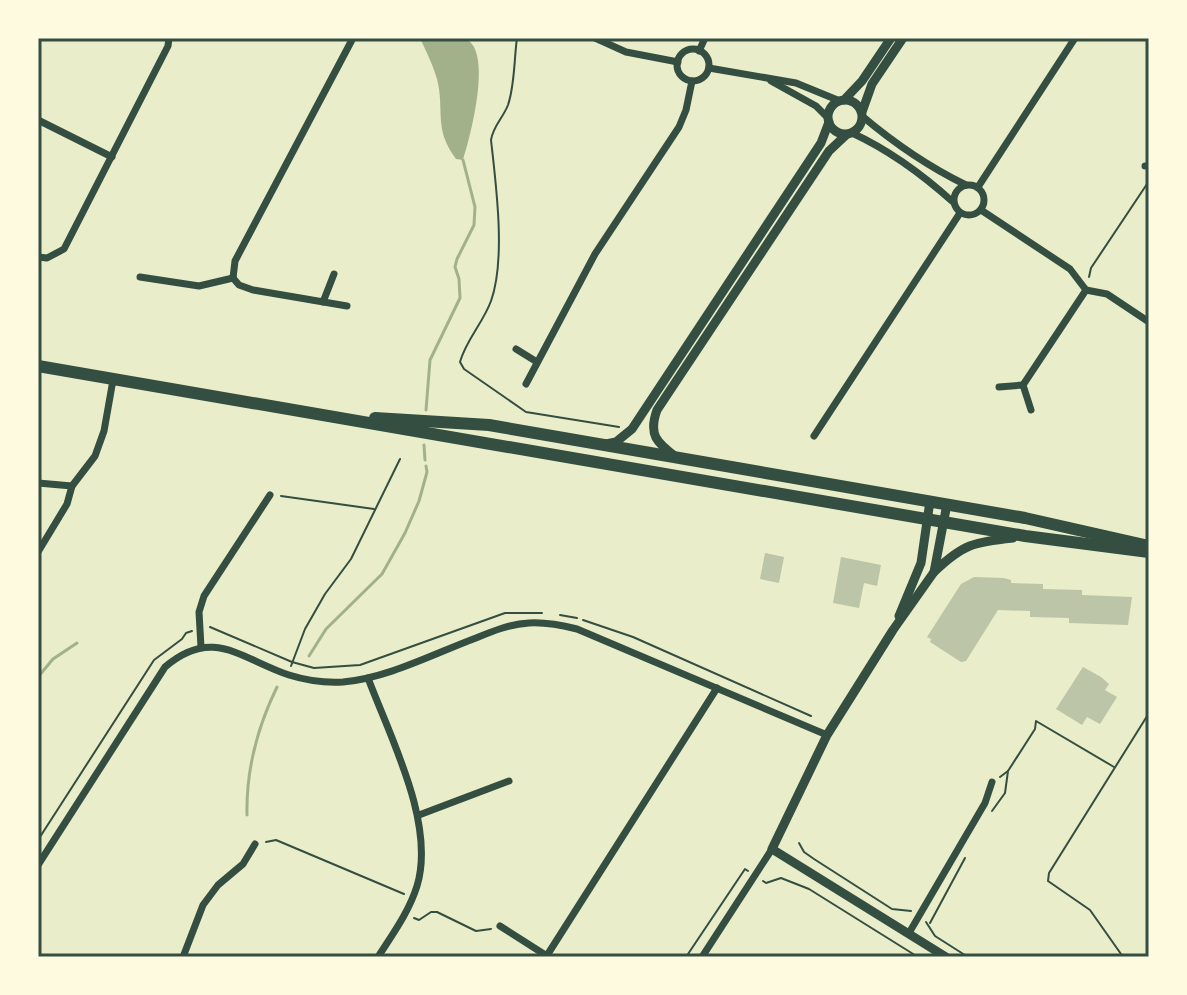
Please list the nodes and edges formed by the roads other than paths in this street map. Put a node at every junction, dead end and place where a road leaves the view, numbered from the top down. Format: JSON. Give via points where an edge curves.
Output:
{"nodes":[{"id":1,"x":169,"y":38,"type":"edge"},
{"id":2,"x":353,"y":38,"type":"edge"},
{"id":3,"x":595,"y":38,"type":"edge"},
{"id":4,"x":705,"y":38,"type":"edge"},
{"id":5,"x":891,"y":38,"type":"edge"},
{"id":6,"x":903,"y":38,"type":"edge"},
{"id":7,"x":1075,"y":38,"type":"edge"},
{"id":8,"x":699,"y":51,"type":"junction"},
{"id":9,"x":678,"y":62,"type":"junction"},
{"id":10,"x":709,"y":68,"type":"junction"},
{"id":11,"x":766,"y":78,"type":"junction"},
{"id":12,"x":692,"y":81,"type":"junction"},
{"id":13,"x":842,"y":101,"type":"junction"},
{"id":14,"x":862,"y":114,"type":"junction"},
{"id":15,"x":38,"y":120,"type":"edge"},
{"id":16,"x":828,"y":120,"type":"junction"},
{"id":17,"x":849,"y":134,"type":"junction"},
{"id":18,"x":112,"y":157,"type":"junction"},
{"id":19,"x":966,"y":185,"type":"junction"},
{"id":20,"x":978,"y":187,"type":"junction"},
{"id":21,"x":953,"y":202,"type":"junction"},
{"id":22,"x":981,"y":210,"type":"junction"},
{"id":23,"x":960,"y":213,"type":"junction"},
{"id":24,"x":38,"y":257,"type":"edge"},
{"id":25,"x":334,"y":274,"type":"dead end"},
{"id":26,"x":140,"y":277,"type":"dead end"},
{"id":27,"x":233,"y":278,"type":"junction"},
{"id":28,"x":1086,"y":290,"type":"junction"},
{"id":29,"x":323,"y":302,"type":"junction"},
{"id":30,"x":347,"y":306,"type":"dead end"},
{"id":31,"x":1149,"y":322,"type":"edge"},
{"id":32,"x":516,"y":349,"type":"dead end"},
{"id":33,"x":537,"y":362,"type":"junction"},
{"id":34,"x":38,"y":366,"type":"edge"},
{"id":35,"x":113,"y":380,"type":"junction"},
{"id":36,"x":526,"y":384,"type":"dead end"},
{"id":37,"x":1023,"y":385,"type":"junction"},
{"id":38,"x":999,"y":387,"type":"dead end"},
{"id":39,"x":1031,"y":410,"type":"dead end"},
{"id":40,"x":338,"y":416,"type":"junction"},
{"id":41,"x":489,"y":425,"type":"junction"},
{"id":42,"x":814,"y":436,"type":"dead end"},
{"id":43,"x":599,"y":446,"type":"junction"},
{"id":44,"x":576,"y":459,"type":"junction"},
{"id":45,"x":680,"y":460,"type":"junction"},
{"id":46,"x":38,"y":483,"type":"edge"},
{"id":47,"x":72,"y":486,"type":"junction"},
{"id":48,"x":270,"y":495,"type":"road end"},
{"id":49,"x":930,"y":501,"type":"junction"},
{"id":50,"x":947,"y":504,"type":"junction"},
{"id":51,"x":928,"y":519,"type":"junction"},
{"id":52,"x":944,"y":522,"type":"junction"},
{"id":53,"x":1025,"y":536,"type":"junction"},
{"id":54,"x":1149,"y":546,"type":"edge"},
{"id":55,"x":38,"y":552,"type":"edge"},
{"id":56,"x":1149,"y":552,"type":"edge"},
{"id":57,"x":934,"y":572,"type":"junction"},
{"id":58,"x":893,"y":630,"type":"junction"},
{"id":59,"x":201,"y":647,"type":"junction"},
{"id":60,"x":368,"y":678,"type":"junction"},
{"id":61,"x":717,"y":688,"type":"junction"},
{"id":62,"x":827,"y":735,"type":"junction"},
{"id":63,"x":509,"y":781,"type":"dead end"},
{"id":64,"x":992,"y":782,"type":"road end"},
{"id":65,"x":419,"y":815,"type":"junction"},
{"id":66,"x":255,"y":844,"type":"road end"},
{"id":67,"x":772,"y":849,"type":"junction"},
{"id":68,"x":38,"y":865,"type":"edge"},
{"id":69,"x":500,"y":926,"type":"road end"},
{"id":70,"x":909,"y":933,"type":"junction"},
{"id":71,"x":546,"y":956,"type":"edge"},
{"id":72,"x":183,"y":957,"type":"edge"},
{"id":73,"x":378,"y":957,"type":"edge"},
{"id":74,"x":702,"y":957,"type":"edge"},
{"id":75,"x":946,"y":957,"type":"edge"}],
"edges":[{"from":1,"to":18,"type":"street"},
{"from":2,"to":27,"type":"street","via":[[235,261]]},
{"from":3,"to":9,"type":"street","via":[[626,52]]},
{"from":4,"to":8,"type":"street"},
{"from":5,"to":13,"type":"street"},
{"from":6,"to":14,"type":"street","via":[[872,84]]},
{"from":7,"to":20,"type":"street"},
{"from":8,"to":9,"type":"street","via":[[683,53]]},
{"from":8,"to":10,"type":"street"},
{"from":9,"to":12,"type":"street","via":[[682,77]]},
{"from":10,"to":11,"type":"street"},
{"from":10,"to":12,"type":"street"},
{"from":11,"to":13,"type":"street"},
{"from":11,"to":16,"type":"street","via":[[816,106]]},
{"from":12,"to":33,"type":"street","via":[[679,127],[595,254]]},
{"from":13,"to":14,"type":"street","via":[[851,101]]},
{"from":13,"to":16,"type":"street","via":[[829,111]]},
{"from":14,"to":17,"type":"street","via":[[860,126]]},
{"from":14,"to":19,"type":"street","via":[[881,132]]},
{"from":15,"to":18,"type":"street"},
{"from":16,"to":17,"type":"street","via":[[833,129]]},
{"from":16,"to":43,"type":"street","via":[[821,143],[632,429],[616,442]]},
{"from":17,"to":21,"type":"street","via":[[872,142]]},
{"from":17,"to":45,"type":"street","via":[[829,151],[657,410],[654,435]]},
{"from":18,"to":24,"type":"street","via":[[64,249]]},
{"from":19,"to":20,"type":"street"},
{"from":19,"to":21,"type":"street"},
{"from":20,"to":22,"type":"street","via":[[984,198]]},
{"from":21,"to":23,"type":"street"},
{"from":22,"to":23,"type":"street"},
{"from":22,"to":28,"type":"street","via":[[1070,269]]},
{"from":23,"to":42,"type":"street"},
{"from":25,"to":29,"type":"street"},
{"from":26,"to":27,"type":"street","via":[[199,286]]},
{"from":27,"to":29,"type":"street","via":[[253,290]]},
{"from":28,"to":31,"type":"street","via":[[1107,294]]},
{"from":28,"to":37,"type":"street"},
{"from":29,"to":30,"type":"street"},
{"from":32,"to":33,"type":"street"},
{"from":33,"to":36,"type":"street"},
{"from":34,"to":35,"type":"highway"},
{"from":35,"to":40,"type":"highway"},
{"from":35,"to":47,"type":"street","via":[[95,456]]},
{"from":37,"to":38,"type":"street"},
{"from":37,"to":39,"type":"street"},
{"from":40,"to":41,"type":"highway"},
{"from":40,"to":44,"type":"highway"},
{"from":41,"to":43,"type":"highway"},
{"from":41,"to":44,"type":"highway","via":[[486,435],[491,439]]},
{"from":43,"to":45,"type":"highway"},
{"from":44,"to":51,"type":"highway"},
{"from":45,"to":49,"type":"highway"},
{"from":46,"to":47,"type":"street"},
{"from":47,"to":55,"type":"street"},
{"from":48,"to":59,"type":"street","via":[[204,596],[199,612]]},
{"from":49,"to":50,"type":"highway"},
{"from":49,"to":51,"type":"street"},
{"from":50,"to":52,"type":"street"},
{"from":50,"to":54,"type":"highway"},
{"from":51,"to":52,"type":"highway"},
{"from":51,"to":58,"type":"street","via":[[921,563]]},
{"from":52,"to":53,"type":"highway"},
{"from":52,"to":57,"type":"street"},
{"from":53,"to":56,"type":"highway"},
{"from":53,"to":57,"type":"street","via":[[979,541],[956,551]]},
{"from":57,"to":58,"type":"street"},
{"from":58,"to":62,"type":"street"},
{"from":59,"to":60,"type":"street","via":[[230,649],[315,681]]},
{"from":59,"to":68,"type":"street","via":[[180,654],[165,667]]},
{"from":60,"to":61,"type":"street","via":[[505,627],[552,623]]},
{"from":60,"to":65,"type":"street"},
{"from":61,"to":62,"type":"street"},
{"from":61,"to":71,"type":"street"},
{"from":62,"to":67,"type":"street"},
{"from":63,"to":65,"type":"street"},
{"from":64,"to":70,"type":"street"},
{"from":65,"to":73,"type":"street","via":[[417,885]]},
{"from":66,"to":72,"type":"street","via":[[203,905]]},
{"from":67,"to":70,"type":"street"},
{"from":67,"to":74,"type":"street"},
{"from":69,"to":71,"type":"street"},
{"from":70,"to":75,"type":"street"}]}
